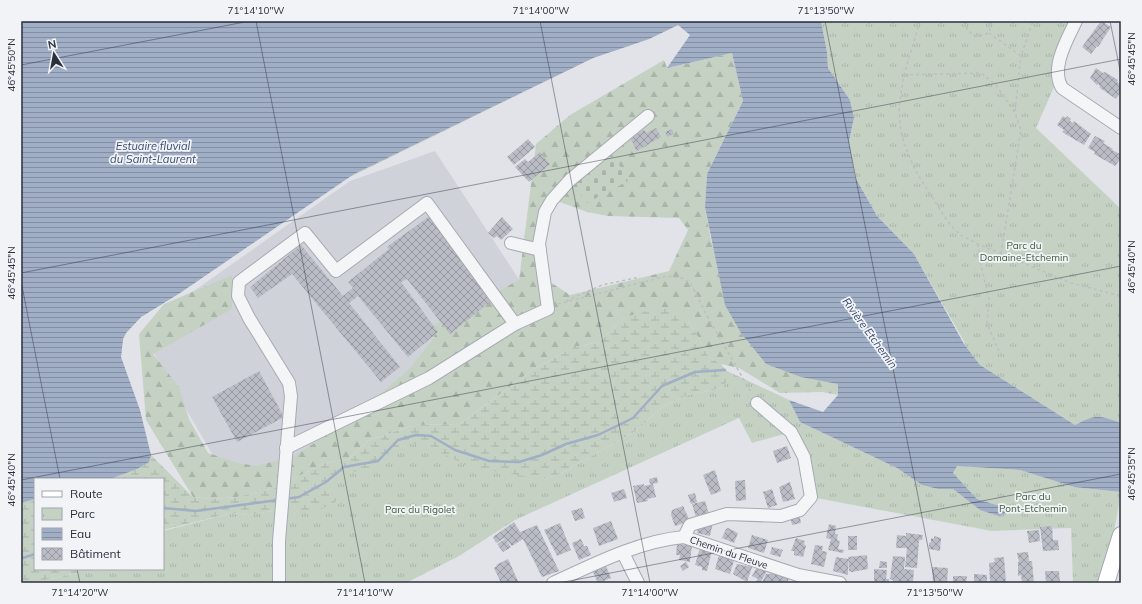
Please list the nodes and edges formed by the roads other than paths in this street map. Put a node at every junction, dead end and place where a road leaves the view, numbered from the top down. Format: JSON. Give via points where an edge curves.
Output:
{"nodes":[{"id":1,"x":1076,"y":21,"type":"edge"},
{"id":2,"x":648,"y":116,"type":"dead end"},
{"id":3,"x":1121,"y":128,"type":"edge"},
{"id":4,"x":511,"y":243,"type":"dead end"},
{"id":5,"x":540,"y":250,"type":"junction"},
{"id":6,"x":515,"y":324,"type":"junction"},
{"id":7,"x":754,"y":398,"type":"road end"},
{"id":8,"x":286,"y":448,"type":"junction"},
{"id":9,"x":1121,"y":536,"type":"edge"},
{"id":10,"x":684,"y":537,"type":"junction"},
{"id":11,"x":623,"y":553,"type":"junction"},
{"id":12,"x":279,"y":583,"type":"edge"},
{"id":13,"x":553,"y":583,"type":"edge"},
{"id":14,"x":638,"y":583,"type":"edge"},
{"id":15,"x":840,"y":583,"type":"edge"},
{"id":16,"x":1106,"y":583,"type":"edge"}],
"edges":[{"from":1,"to":3,"type":"street","via":[[1058,65],[1057,80],[1062,88]]},
{"from":2,"to":5,"type":"street","via":[[570,180],[552,200],[545,212]]},
{"from":4,"to":5,"type":"street"},
{"from":5,"to":6,"type":"street","via":[[548,308]]},
{"from":6,"to":8,"type":"street","via":[[429,378]]},
{"from":6,"to":8,"type":"street","via":[[427,203],[336,271],[304,233],[239,282],[238,296],[289,383],[291,396]]},
{"from":7,"to":10,"type":"street","via":[[791,432],[804,457],[811,497],[800,510],[780,516],[727,514],[708,519],[690,525]]},
{"from":8,"to":12,"type":"street","via":[[279,541]]},
{"from":9,"to":16,"type":"main road"},
{"from":10,"to":11,"type":"street","name":"Chemin du Fleuve","via":[[664,539]]},
{"from":10,"to":15,"type":"street","name":"Chemin du Fleuve","via":[[798,575]]},
{"from":11,"to":13,"type":"street","name":"Chemin du Fleuve"},
{"from":11,"to":14,"type":"street"}]}
